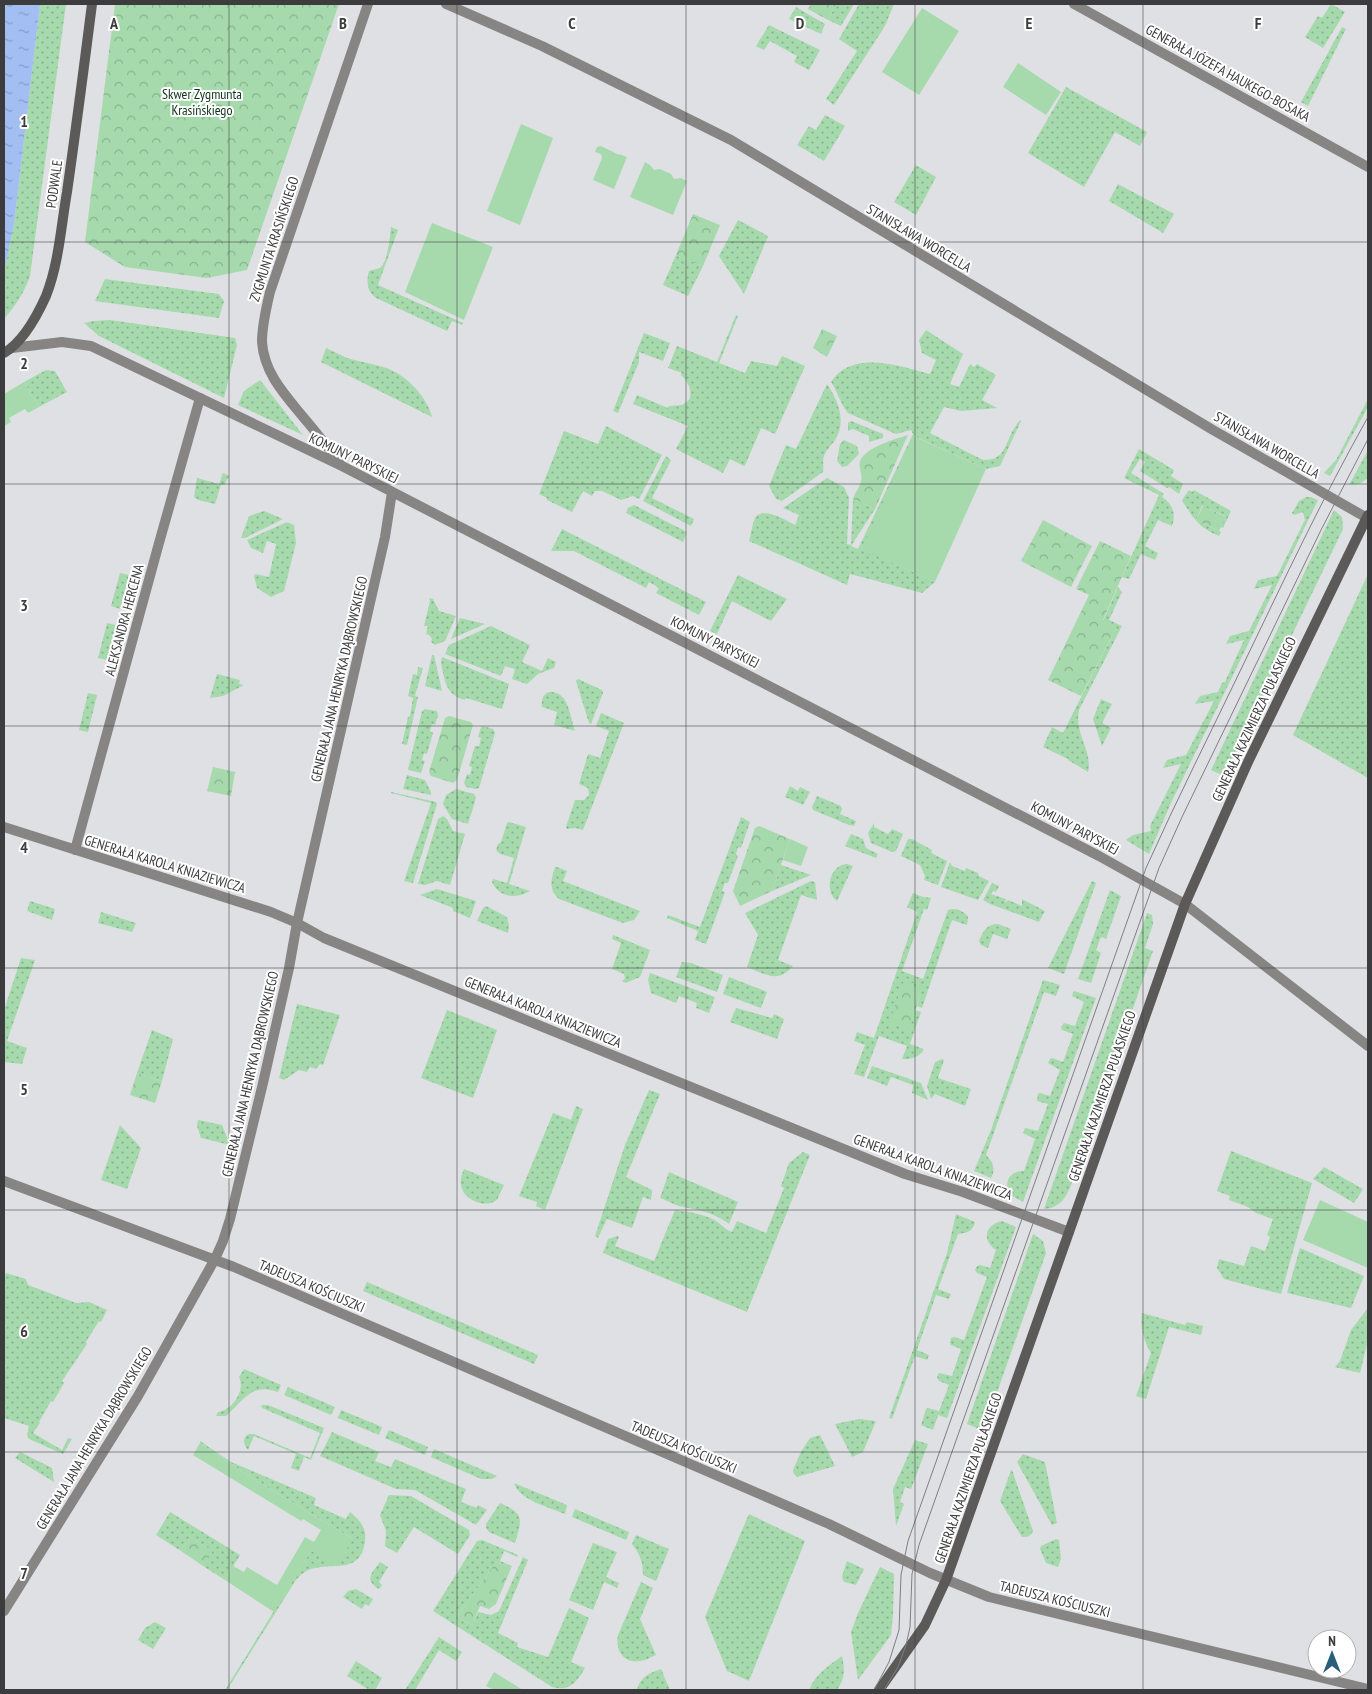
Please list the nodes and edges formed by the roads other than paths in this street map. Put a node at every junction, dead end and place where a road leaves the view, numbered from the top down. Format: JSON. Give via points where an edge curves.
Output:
{"nodes":[{"id":1,"x":92,"y":4,"type":"edge"},
{"id":2,"x":368,"y":4,"type":"edge"},
{"id":3,"x":446,"y":4,"type":"edge"},
{"id":4,"x":1074,"y":4,"type":"edge"},
{"id":5,"x":1368,"y":167,"type":"edge"},
{"id":6,"x":8,"y":351,"type":"edge"},
{"id":7,"x":200,"y":398,"type":"junction"},
{"id":8,"x":342,"y":466,"type":"junction"},
{"id":9,"x":392,"y":492,"type":"junction"},
{"id":10,"x":1368,"y":516,"type":"edge"},
{"id":11,"x":4,"y":827,"type":"edge"},
{"id":12,"x":75,"y":850,"type":"junction"},
{"id":13,"x":1185,"y":904,"type":"junction"},
{"id":14,"x":297,"y":923,"type":"junction"},
{"id":15,"x":1368,"y":1046,"type":"edge"},
{"id":16,"x":4,"y":1181,"type":"edge"},
{"id":17,"x":1069,"y":1232,"type":"junction"},
{"id":18,"x":215,"y":1259,"type":"junction"},
{"id":19,"x":946,"y":1580,"type":"junction"},
{"id":20,"x":4,"y":1611,"type":"edge"},
{"id":21,"x":1368,"y":1689,"type":"edge"},
{"id":22,"x":879,"y":1690,"type":"edge"}],
"edges":[{"from":1,"to":6,"type":"main road","name":"PODWALE","via":[[57,258],[43,302]]},
{"from":2,"to":8,"type":"street","name":"ZYGMUNTA KRASIŃSKIEGO","via":[[270,292],[262,329],[264,353],[272,376]]},
{"from":3,"to":10,"type":"street","name":"STANISŁAWA WORCELLA","via":[[542,46],[731,140],[1213,430]]},
{"from":4,"to":5,"type":"street","name":"GENERAŁA JÓZEFA HAUKEGO-BOSAKA"},
{"from":6,"to":7,"type":"street","name":"KOMUNY PARYSKIEJ","via":[[53,342],[83,344]]},
{"from":7,"to":8,"type":"street","name":"KOMUNY PARYSKIEJ"},
{"from":7,"to":12,"type":"street","name":"ALEKSANDRA HERCENA"},
{"from":8,"to":9,"type":"street","name":"KOMUNY PARYSKIEJ"},
{"from":9,"to":13,"type":"street","name":"KOMUNY PARYSKIEJ","via":[[1063,837]]},
{"from":9,"to":14,"type":"street","name":"GENERAŁA JANA HENRYKA DĄBROWSKIEGO","via":[[385,537]]},
{"from":10,"to":13,"type":"main road","name":"GENERAŁA KAZIMIERZA PUŁASKIEGO","via":[[1248,762]]},
{"from":11,"to":12,"type":"street","name":"GENERAŁA KAROLA KNIAZIEWICZA"},
{"from":12,"to":14,"type":"street","name":"GENERAŁA KAROLA KNIAZIEWICZA","via":[[254,906]]},
{"from":13,"to":15,"type":"street","name":"KOMUNY PARYSKIEJ"},
{"from":13,"to":17,"type":"main road","name":"GENERAŁA KAZIMIERZA PUŁASKIEGO"},
{"from":14,"to":17,"type":"street","name":"GENERAŁA KAROLA KNIAZIEWICZA","via":[[324,938],[896,1170]]},
{"from":14,"to":18,"type":"street","name":"GENERAŁA JANA HENRYKA DĄBROWSKIEGO","via":[[263,1083],[232,1210]]},
{"from":16,"to":18,"type":"street","name":"TADEUSZA KOŚCIUSZKI"},
{"from":17,"to":19,"type":"main road","name":"GENERAŁA KAZIMIERZA PUŁASKIEGO"},
{"from":18,"to":19,"type":"street","name":"TADEUSZA KOŚCIUSZKI","via":[[829,1524]]},
{"from":18,"to":20,"type":"street","name":"GENERAŁA JANA HENRYKA DĄBROWSKIEGO","via":[[138,1396]]},
{"from":19,"to":21,"type":"street","name":"TADEUSZA KOŚCIUSZKI","via":[[989,1598]]},
{"from":19,"to":22,"type":"main road","name":"GENERAŁA KAZIMIERZA PUŁASKIEGO","via":[[925,1625]]}]}
